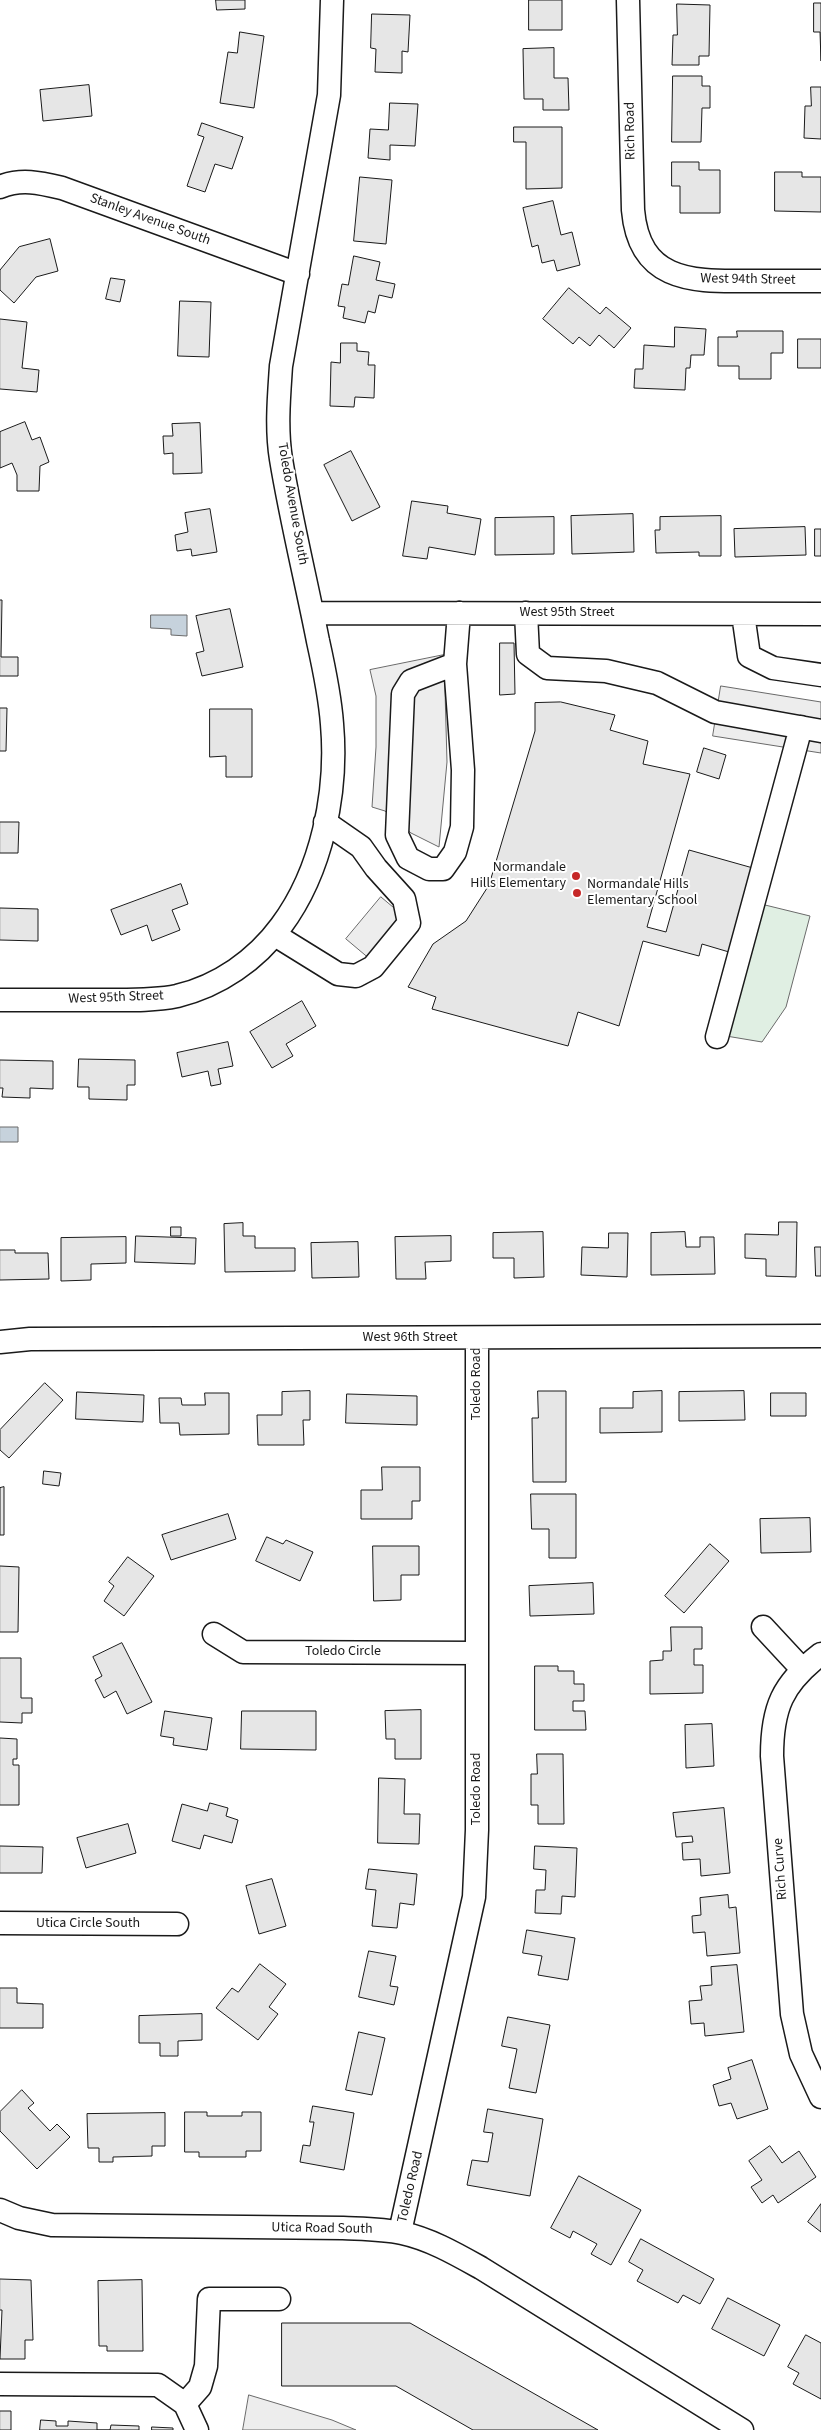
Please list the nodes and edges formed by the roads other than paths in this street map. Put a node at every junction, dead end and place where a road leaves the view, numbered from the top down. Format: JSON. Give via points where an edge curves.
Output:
{"nodes":[{"id":1,"x":332,"y":0,"type":"edge"},
{"id":2,"x":628,"y":0,"type":"edge"},
{"id":3,"x":0,"y":187,"type":"edge"},
{"id":4,"x":651,"y":258,"type":"joint"},
{"id":5,"x":298,"y":274,"type":"junction"},
{"id":6,"x":821,"y":281,"type":"edge"},
{"id":7,"x":313,"y":612,"type":"junction"},
{"id":8,"x":459,"y":613,"type":"junction"},
{"id":9,"x":526,"y":613,"type":"junction"},
{"id":10,"x":743,"y":614,"type":"junction"},
{"id":11,"x":821,"y":614,"type":"edge"},
{"id":12,"x":456,"y":664,"type":"junction"},
{"id":13,"x":821,"y":675,"type":"edge"},
{"id":14,"x":811,"y":729,"type":"edge"},
{"id":15,"x":325,"y":822,"type":"junction"},
{"id":16,"x":291,"y":913,"type":"joint"},
{"id":17,"x":275,"y":935,"type":"junction"},
{"id":18,"x":0,"y":1000,"type":"edge"},
{"id":19,"x":717,"y":1037,"type":"dead end"},
{"id":20,"x":821,"y":1336,"type":"edge"},
{"id":21,"x":477,"y":1338,"type":"junction"},
{"id":22,"x":0,"y":1342,"type":"edge"},
{"id":23,"x":763,"y":1627,"type":"dead end"},
{"id":24,"x":214,"y":1634,"type":"dead end"},
{"id":25,"x":477,"y":1653,"type":"junction"},
{"id":26,"x":821,"y":1654,"type":"edge"},
{"id":27,"x":802,"y":1669,"type":"junction"},
{"id":28,"x":0,"y":1923,"type":"edge"},
{"id":29,"x":177,"y":1924,"type":"dead end"},
{"id":30,"x":821,"y":2097,"type":"edge"},
{"id":31,"x":0,"y":2210,"type":"edge"},
{"id":32,"x":400,"y":2232,"type":"junction"},
{"id":33,"x":279,"y":2299,"type":"dead end"},
{"id":34,"x":0,"y":2384,"type":"edge"},
{"id":35,"x":185,"y":2404,"type":"junction"},
{"id":36,"x":197,"y":2430,"type":"edge"},
{"id":37,"x":742,"y":2430,"type":"edge"}],
"edges":[{"from":1,"to":5,"type":"street","name":"Toledo Avenue South","via":[[329,95]]},
{"from":2,"to":4,"type":"street","name":"Rich Road","via":[[633,210],[640,244]]},
{"from":3,"to":5,"type":"street","name":"Stanley Avenue South","via":[[36,181],[62,188]]},
{"from":4,"to":6,"type":"street","name":"West 94th Street","via":[[667,271],[704,282]]},
{"from":5,"to":7,"type":"street","name":"Toledo Avenue South","via":[[281,366],[281,457]]},
{"from":7,"to":8,"type":"street","name":"West 95th Street"},
{"from":7,"to":15,"type":"street","name":"Toledo Avenue South","via":[[332,724],[332,773]]},
{"from":8,"to":9,"type":"street","name":"West 95th Street"},
{"from":8,"to":12,"type":"street"},
{"from":9,"to":10,"type":"street","name":"West 95th Street"},
{"from":9,"to":14,"type":"street","via":[[528,654],[547,668],[606,672],[657,683],[715,712]]},
{"from":10,"to":11,"type":"street","name":"West 95th Street"},
{"from":10,"to":13,"type":"street","via":[[749,656],[773,668]]},
{"from":12,"to":12,"type":"street","via":[[411,681],[403,694],[397,835],[408,858],[429,870],[443,870],[456,852],[462,827],[463,770]]},
{"from":14,"to":19,"type":"street"},
{"from":15,"to":16,"type":"street","name":"Toledo Avenue South","via":[[313,869]]},
{"from":15,"to":17,"type":"street","via":[[361,847],[404,899],[409,922],[373,967],[356,976],[338,974]]},
{"from":16,"to":17,"type":"street","name":"West 95th Street"},
{"from":17,"to":18,"type":"street","name":"West 95th Street","via":[[243,966],[211,984],[177,996],[141,1000]]},
{"from":20,"to":21,"type":"street","name":"West 96th Street"},
{"from":21,"to":22,"type":"street","name":"West 96th Street","via":[[30,1339]]},
{"from":21,"to":25,"type":"street","name":"Toledo Road"},
{"from":23,"to":27,"type":"street"},
{"from":24,"to":25,"type":"street","name":"Toledo Circle","via":[[243,1652]]},
{"from":25,"to":32,"type":"street","name":"Toledo Road","via":[[474,1897]]},
{"from":26,"to":27,"type":"street","name":"Rich Curve"},
{"from":27,"to":30,"type":"street","name":"Rich Curve","via":[[781,1697],[772,1726],[772,1756],[792,2014],[801,2054]]},
{"from":28,"to":29,"type":"street","name":"Utica Circle South"},
{"from":31,"to":32,"type":"street","name":"Utica Road South","via":[[52,2225],[343,2228]]},
{"from":32,"to":37,"type":"street","name":"Utica Road South","via":[[449,2250],[481,2268]]},
{"from":33,"to":35,"type":"street","via":[[209,2299],[206,2366],[200,2387]]},
{"from":34,"to":35,"type":"street","via":[[158,2385]]},
{"from":35,"to":36,"type":"street"}]}
